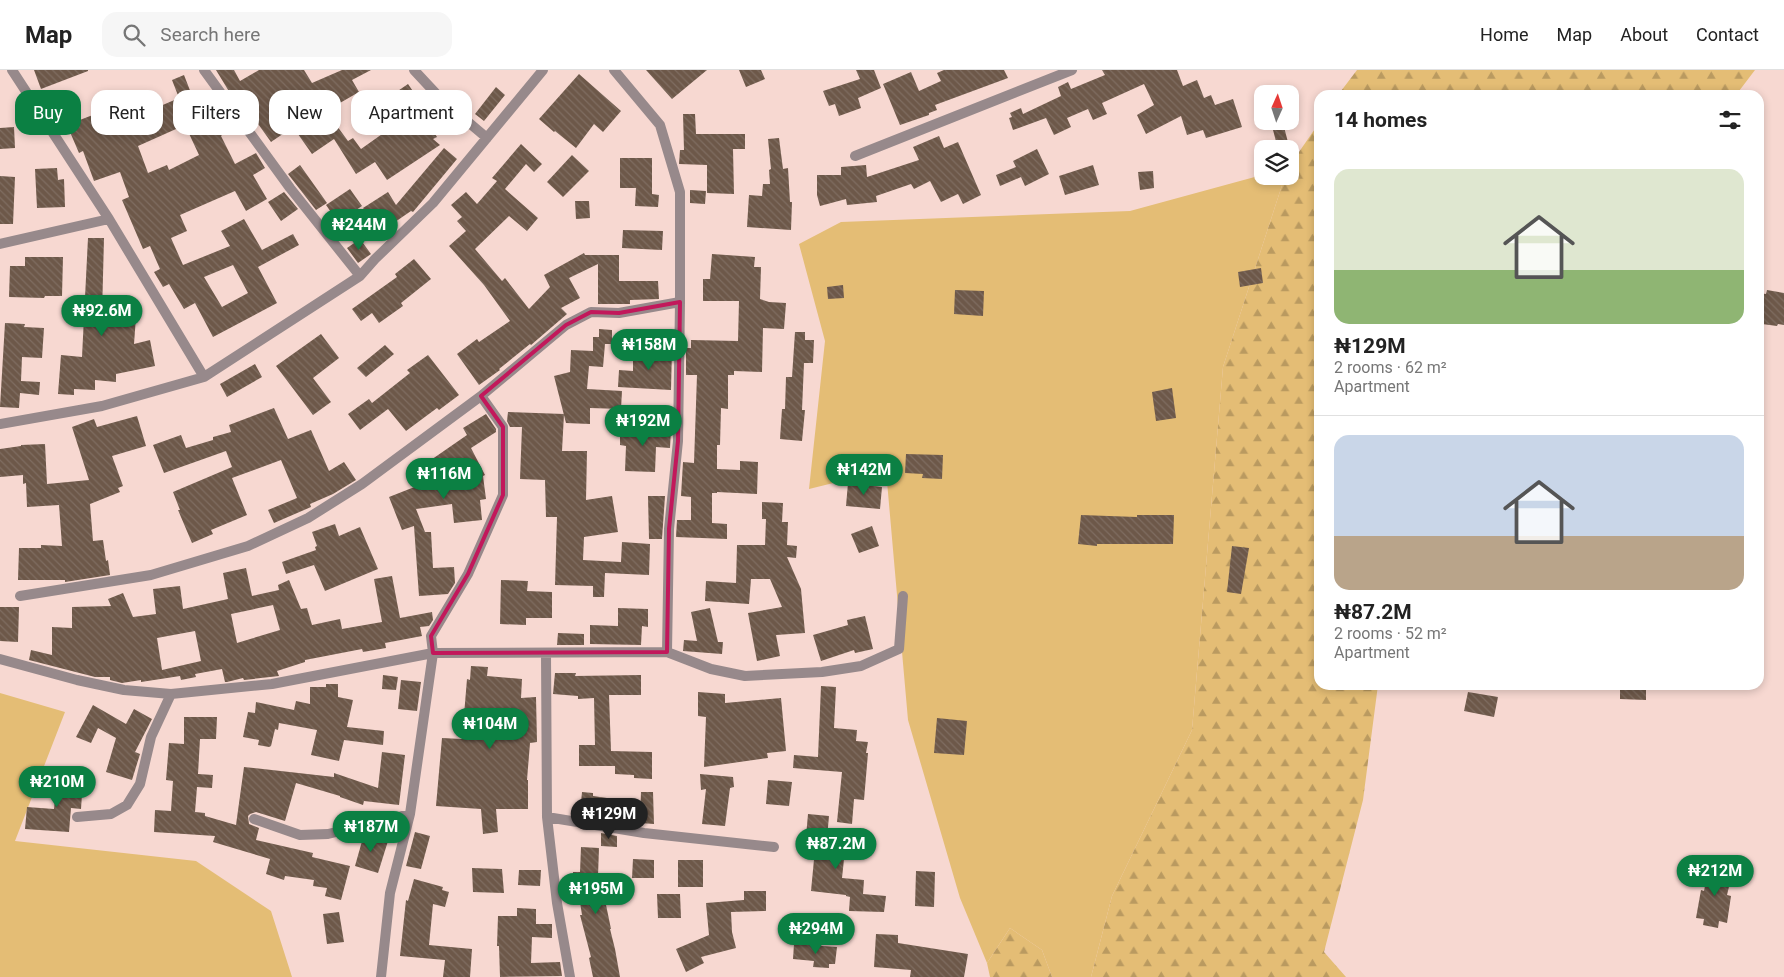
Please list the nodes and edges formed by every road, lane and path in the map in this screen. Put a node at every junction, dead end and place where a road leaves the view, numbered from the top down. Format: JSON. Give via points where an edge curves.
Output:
{"nodes":[{"id":1,"x":12,"y":70,"type":"edge"},
{"id":2,"x":204,"y":70,"type":"edge"},
{"id":3,"x":414,"y":70,"type":"edge"},
{"id":4,"x":543,"y":70,"type":"edge"},
{"id":5,"x":614,"y":70,"type":"edge"},
{"id":6,"x":1072,"y":70,"type":"edge"},
{"id":7,"x":487,"y":138,"type":"junction"},
{"id":8,"x":856,"y":156,"type":"dead end"},
{"id":9,"x":109,"y":219,"type":"junction"},
{"id":10,"x":0,"y":244,"type":"edge"},
{"id":11,"x":360,"y":276,"type":"junction"},
{"id":12,"x":680,"y":302,"type":"junction"},
{"id":13,"x":204,"y":377,"type":"junction"},
{"id":14,"x":481,"y":396,"type":"junction"},
{"id":15,"x":0,"y":424,"type":"edge"},
{"id":16,"x":20,"y":596,"type":"dead end"},
{"id":17,"x":903,"y":596,"type":"dead end"},
{"id":18,"x":668,"y":652,"type":"junction"},
{"id":19,"x":434,"y":653,"type":"junction"},
{"id":20,"x":546,"y":654,"type":"junction"},
{"id":21,"x":0,"y":659,"type":"edge"},
{"id":22,"x":171,"y":694,"type":"junction"},
{"id":23,"x":410,"y":814,"type":"junction"},
{"id":24,"x":77,"y":817,"type":"dead end"},
{"id":25,"x":547,"y":817,"type":"junction"},
{"id":26,"x":254,"y":819,"type":"dead end"},
{"id":27,"x":774,"y":846,"type":"dead end"},
{"id":28,"x":381,"y":977,"type":"edge"},
{"id":29,"x":570,"y":977,"type":"edge"}],
"edges":[{"from":1,"to":9,"type":"street"},
{"from":2,"to":11,"type":"street","via":[[290,188]]},
{"from":3,"to":7,"type":"street","via":[[441,99]]},
{"from":4,"to":7,"type":"street"},
{"from":5,"to":12,"type":"street","via":[[660,125],[680,192]]},
{"from":6,"to":8,"type":"street"},
{"from":7,"to":11,"type":"street","via":[[433,203]]},
{"from":9,"to":10,"type":"street"},
{"from":9,"to":13,"type":"street"},
{"from":11,"to":13,"type":"street"},
{"from":12,"to":14,"type":"street","via":[[619,313],[591,312],[566,326]]},
{"from":12,"to":18,"type":"street","via":[[678,441],[669,529]]},
{"from":13,"to":15,"type":"street","via":[[102,406]]},
{"from":14,"to":16,"type":"street","via":[[362,484],[308,518],[248,546],[151,575]]},
{"from":14,"to":19,"type":"street","via":[[503,426],[504,495],[468,574],[431,636]]},
{"from":17,"to":18,"type":"street","via":[[898,649],[861,666],[822,672],[745,676],[712,669]]},
{"from":18,"to":20,"type":"street"},
{"from":19,"to":20,"type":"street"},
{"from":19,"to":22,"type":"street","via":[[272,684]]},
{"from":19,"to":23,"type":"street"},
{"from":20,"to":25,"type":"street"},
{"from":21,"to":22,"type":"street","via":[[124,690]]},
{"from":22,"to":24,"type":"street","via":[[151,737],[140,784],[127,804],[111,814]]},
{"from":23,"to":26,"type":"street","via":[[328,834],[310,835],[300,835]]},
{"from":23,"to":28,"type":"street","via":[[390,893]]},
{"from":25,"to":27,"type":"street","via":[[644,833]]},
{"from":25,"to":29,"type":"street"}]}
